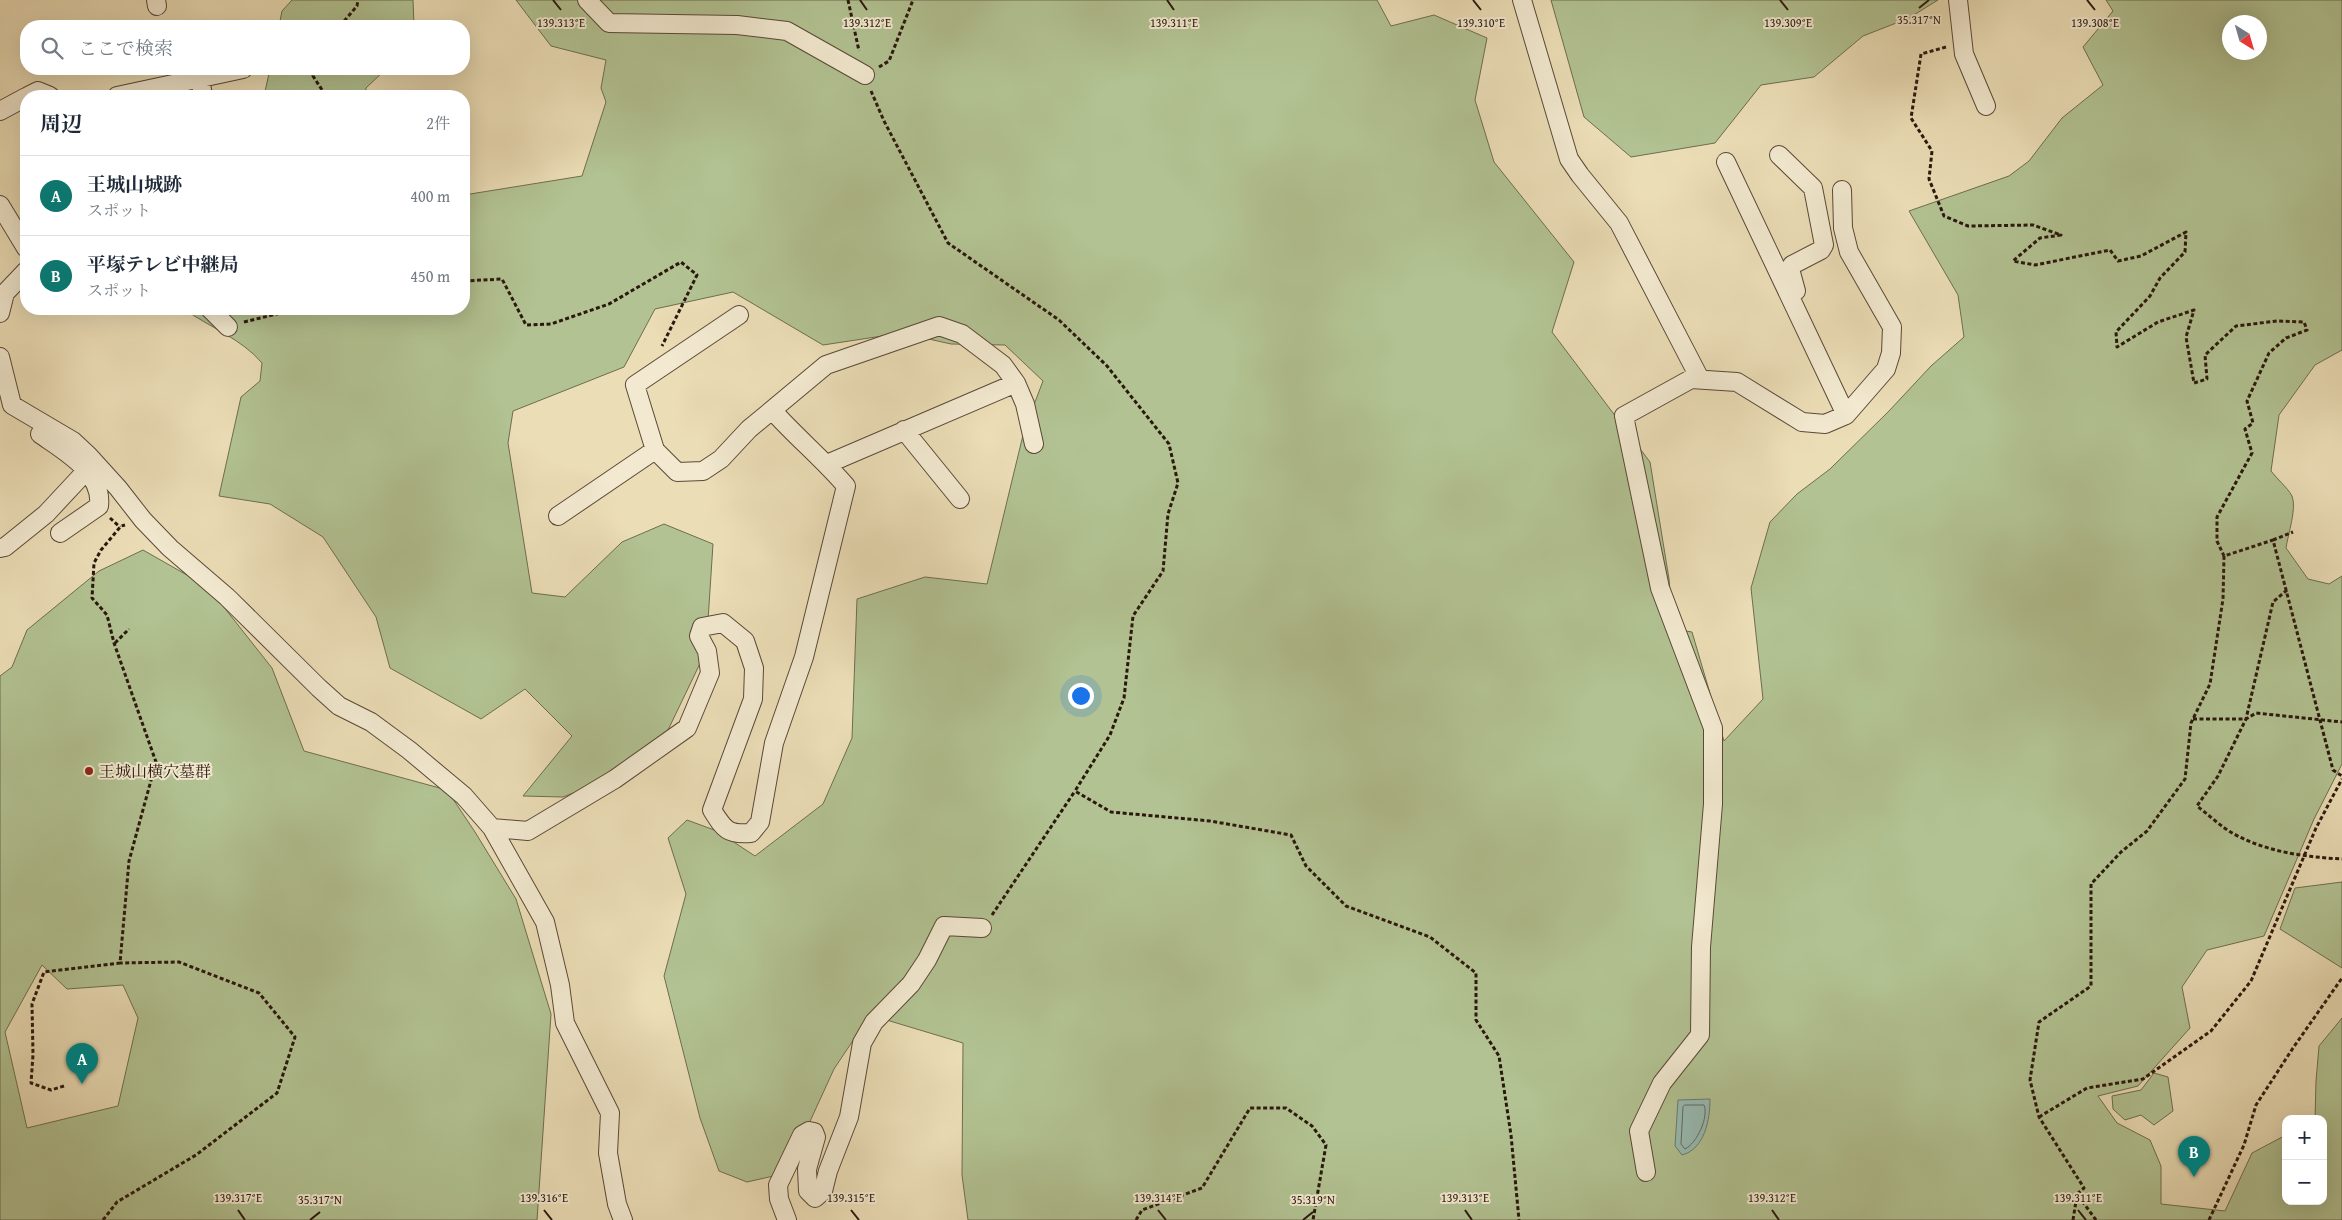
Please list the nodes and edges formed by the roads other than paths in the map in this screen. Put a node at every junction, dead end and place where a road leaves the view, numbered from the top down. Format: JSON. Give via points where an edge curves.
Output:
{"nodes":[{"id":1,"x":587,"y":0,"type":"edge"},
{"id":2,"x":1522,"y":0,"type":"edge"},
{"id":3,"x":1958,"y":0,"type":"edge"},
{"id":4,"x":214,"y":75,"type":"edge"},
{"id":5,"x":865,"y":75,"type":"road end"},
{"id":6,"x":200,"y":78,"type":"junction"},
{"id":7,"x":145,"y":90,"type":"edge"},
{"id":8,"x":202,"y":90,"type":"edge"},
{"id":9,"x":20,"y":101,"type":"edge"},
{"id":10,"x":1986,"y":106,"type":"dead end"},
{"id":11,"x":0,"y":111,"type":"edge"},
{"id":12,"x":1779,"y":155,"type":"dead end"},
{"id":13,"x":1726,"y":162,"type":"dead end"},
{"id":14,"x":1842,"y":190,"type":"dead end"},
{"id":15,"x":0,"y":205,"type":"edge"},
{"id":16,"x":20,"y":238,"type":"edge"},
{"id":17,"x":20,"y":277,"type":"edge"},
{"id":18,"x":1790,"y":296,"type":"junction"},
{"id":19,"x":0,"y":313,"type":"edge"},
{"id":20,"x":216,"y":315,"type":"edge"},
{"id":21,"x":739,"y":315,"type":"dead end"},
{"id":22,"x":228,"y":326,"type":"road end"},
{"id":23,"x":0,"y":356,"type":"edge"},
{"id":24,"x":1700,"y":379,"type":"junction"},
{"id":25,"x":1016,"y":383,"type":"junction"},
{"id":26,"x":772,"y":410,"type":"junction"},
{"id":27,"x":25,"y":414,"type":"junction"},
{"id":28,"x":1846,"y":415,"type":"junction"},
{"id":29,"x":904,"y":430,"type":"junction"},
{"id":30,"x":1034,"y":444,"type":"dead end"},
{"id":31,"x":655,"y":450,"type":"junction"},
{"id":32,"x":827,"y":464,"type":"junction"},
{"id":33,"x":86,"y":470,"type":"junction"},
{"id":34,"x":960,"y":499,"type":"dead end"},
{"id":35,"x":558,"y":516,"type":"dead end"},
{"id":36,"x":60,"y":532,"type":"dead end"},
{"id":37,"x":0,"y":548,"type":"edge"},
{"id":38,"x":492,"y":828,"type":"junction"},
{"id":39,"x":982,"y":928,"type":"road end"},
{"id":40,"x":1646,"y":1172,"type":"dead end"},
{"id":41,"x":623,"y":1220,"type":"edge"},
{"id":42,"x":787,"y":1220,"type":"edge"}],
"edges":[{"from":1,"to":5,"type":"street","via":[[608,23],[737,25],[788,31]]},
{"from":2,"to":24,"type":"street","via":[[1569,159],[1619,223]]},
{"from":3,"to":10,"type":"street","via":[[1964,54]]},
{"from":4,"to":6,"type":"street"},
{"from":6,"to":7,"type":"street"},
{"from":6,"to":8,"type":"street"},
{"from":9,"to":11,"type":"street"},
{"from":12,"to":18,"type":"street","via":[[1813,188],[1824,245],[1819,252],[1792,265],[1790,269],[1796,289]]},
{"from":13,"to":18,"type":"street"},
{"from":14,"to":28,"type":"street","via":[[1843,228],[1849,252],[1892,327],[1891,354],[1886,369]]},
{"from":15,"to":16,"type":"street"},
{"from":17,"to":19,"type":"street","via":[[5,293]]},
{"from":18,"to":28,"type":"street"},
{"from":20,"to":22,"type":"street"},
{"from":21,"to":31,"type":"street","via":[[635,385]]},
{"from":23,"to":27,"type":"street","via":[[12,405]]},
{"from":24,"to":28,"type":"street","via":[[1737,382],[1802,422],[1825,424]]},
{"from":24,"to":40,"type":"street","via":[[1691,379],[1624,416],[1660,588],[1713,728],[1713,804],[1701,947],[1700,1035],[1662,1083],[1640,1131]]},
{"from":25,"to":26,"type":"street","via":[[1003,365],[962,334],[939,326],[826,365]]},
{"from":25,"to":29,"type":"street"},
{"from":25,"to":30,"type":"street","via":[[1025,404]]},
{"from":26,"to":31,"type":"street","via":[[721,459],[703,471],[676,472]]},
{"from":26,"to":32,"type":"street"},
{"from":27,"to":33,"type":"street","via":[[37,432]]},
{"from":27,"to":38,"type":"street","via":[[81,448],[170,548],[227,597],[319,688],[339,706],[371,722],[410,750],[464,796]]},
{"from":29,"to":32,"type":"street"},
{"from":29,"to":34,"type":"street"},
{"from":31,"to":35,"type":"street"},
{"from":32,"to":38,"type":"street","via":[[846,486],[804,657],[774,743],[760,822],[751,833],[735,834],[722,826],[712,810],[753,699],[754,668],[744,641],[724,623],[702,627],[699,636],[707,651],[710,674],[687,728],[615,779],[528,831]]},
{"from":33,"to":36,"type":"street","via":[[100,497],[100,506]]},
{"from":33,"to":37,"type":"street","via":[[46,514]]},
{"from":38,"to":41,"type":"street","via":[[546,922],[565,1023],[610,1113],[608,1152]]},
{"from":39,"to":42,"type":"street","via":[[944,926],[911,984],[874,1022],[862,1043],[850,1117],[823,1191],[814,1198],[808,1191],[807,1168],[816,1138],[814,1132],[809,1131],[802,1135],[778,1185],[779,1199]]}]}
